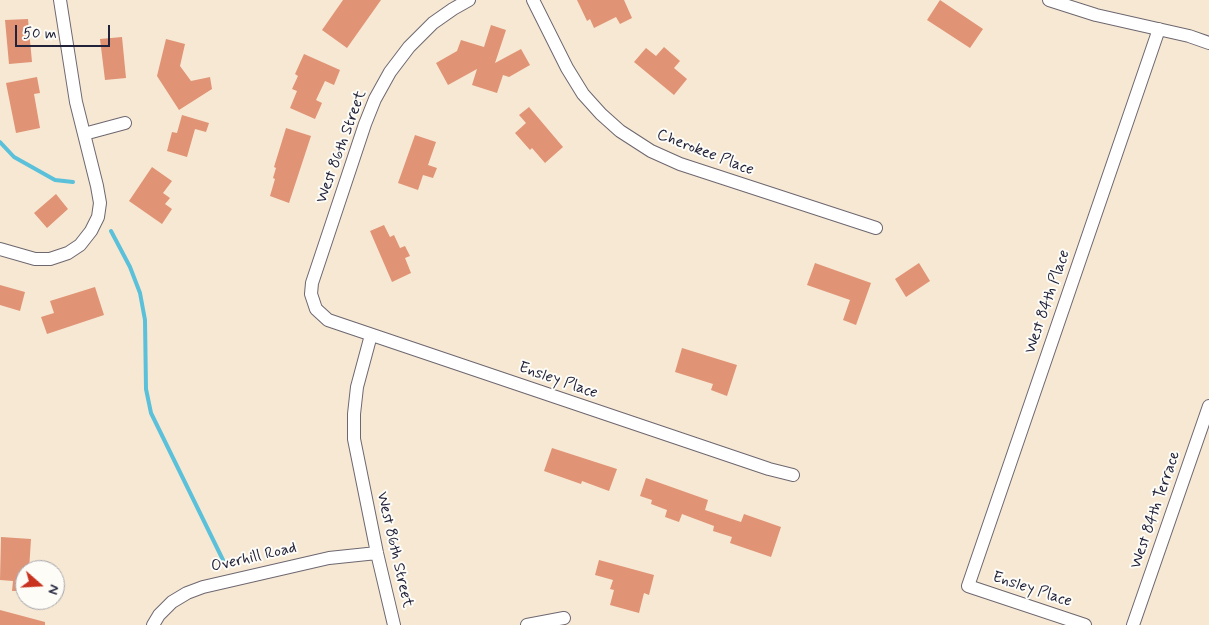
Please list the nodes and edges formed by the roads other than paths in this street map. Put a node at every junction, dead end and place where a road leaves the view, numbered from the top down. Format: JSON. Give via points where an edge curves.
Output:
{"nodes":[{"id":1,"x":60,"y":0,"type":"edge"},
{"id":2,"x":469,"y":0,"type":"edge"},
{"id":3,"x":533,"y":0,"type":"edge"},
{"id":4,"x":1049,"y":0,"type":"edge"},
{"id":5,"x":1158,"y":29,"type":"junction"},
{"id":6,"x":1209,"y":43,"type":"edge"},
{"id":7,"x":125,"y":123,"type":"dead end"},
{"id":8,"x":84,"y":134,"type":"junction"},
{"id":9,"x":876,"y":228,"type":"dead end"},
{"id":10,"x":0,"y":249,"type":"edge"},
{"id":11,"x":316,"y":309,"type":"joint"},
{"id":12,"x":371,"y":335,"type":"junction"},
{"id":13,"x":1209,"y":406,"type":"edge"},
{"id":14,"x":793,"y":475,"type":"dead end"},
{"id":15,"x":377,"y":553,"type":"junction"},
{"id":16,"x":968,"y":586,"type":"joint"},
{"id":17,"x":564,"y":618,"type":"dead end"},
{"id":18,"x":153,"y":625,"type":"edge"},
{"id":19,"x":394,"y":625,"type":"edge"},
{"id":20,"x":527,"y":625,"type":"edge"},
{"id":21,"x":1085,"y":625,"type":"edge"},
{"id":22,"x":1133,"y":625,"type":"edge"}],
"edges":[{"from":1,"to":8,"type":"street"},
{"from":2,"to":11,"type":"street","name":"West 86th Street","via":[[433,23],[409,47],[390,72],[376,99],[312,283],[311,294]]},
{"from":3,"to":9,"type":"street","name":"Cherokee Place","via":[[583,94],[620,131],[680,164]]},
{"from":4,"to":5,"type":"street"},
{"from":5,"to":6,"type":"street"},
{"from":5,"to":16,"type":"street","name":"West 84th Place"},
{"from":7,"to":8,"type":"street"},
{"from":8,"to":10,"type":"street","via":[[100,203],[98,217],[88,235],[68,253],[50,259],[35,259]]},
{"from":11,"to":12,"type":"street","name":"Ensley Place","via":[[328,320]]},
{"from":12,"to":14,"type":"street","name":"Ensley Place"},
{"from":12,"to":15,"type":"street","name":"West 86th Street","via":[[357,387],[354,439]]},
{"from":13,"to":22,"type":"street","name":"West 84th Terrace"},
{"from":15,"to":18,"type":"street","name":"Overhill Road","via":[[328,558],[203,587],[172,602]]},
{"from":15,"to":19,"type":"street","name":"West 86th Street"},
{"from":16,"to":21,"type":"street","name":"Ensley Place"},
{"from":17,"to":20,"type":"street"}]}
